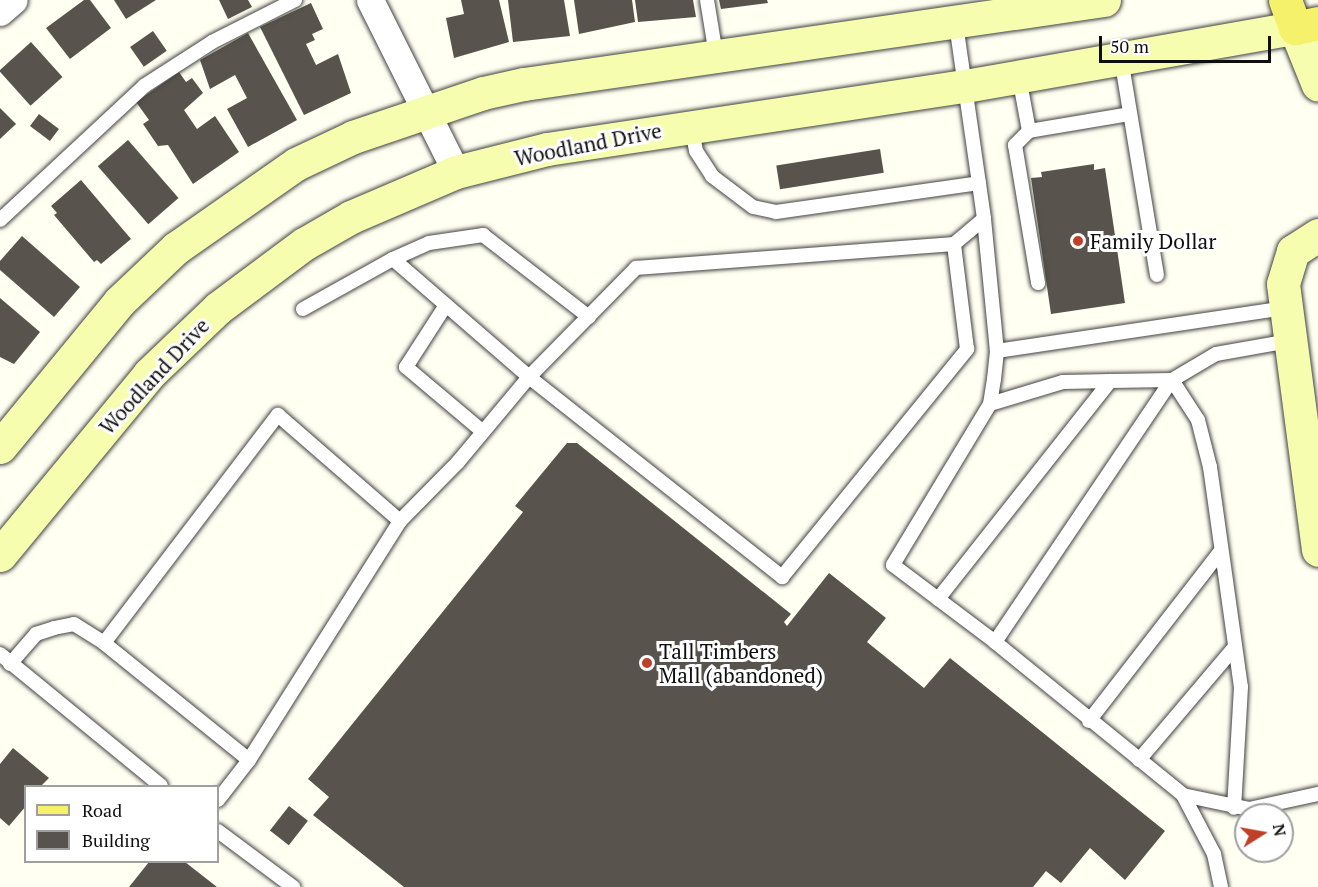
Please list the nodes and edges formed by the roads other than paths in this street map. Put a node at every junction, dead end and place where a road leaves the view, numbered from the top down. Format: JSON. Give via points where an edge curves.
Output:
{"nodes":[{"id":1,"x":14,"y":0,"type":"edge"},
{"id":2,"x":295,"y":0,"type":"edge"},
{"id":3,"x":370,"y":0,"type":"edge"},
{"id":4,"x":707,"y":0,"type":"edge"},
{"id":5,"x":1104,"y":0,"type":"edge"},
{"id":6,"x":0,"y":12,"type":"edge"},
{"id":7,"x":1300,"y":17,"type":"edge"},
{"id":8,"x":956,"y":24,"type":"junction"},
{"id":9,"x":716,"y":55,"type":"junction"},
{"id":10,"x":1120,"y":56,"type":"junction"},
{"id":11,"x":1018,"y":75,"type":"junction"},
{"id":12,"x":1318,"y":85,"type":"edge"},
{"id":13,"x":965,"y":86,"type":"junction"},
{"id":14,"x":427,"y":111,"type":"junction"},
{"id":15,"x":1130,"y":114,"type":"junction"},
{"id":16,"x":691,"y":125,"type":"junction"},
{"id":17,"x":1029,"y":131,"type":"junction"},
{"id":18,"x":456,"y":172,"type":"junction"},
{"id":19,"x":979,"y":183,"type":"junction"},
{"id":20,"x":984,"y":219,"type":"junction"},
{"id":21,"x":0,"y":220,"type":"edge"},
{"id":22,"x":1318,"y":235,"type":"edge"},
{"id":23,"x":954,"y":244,"type":"junction"},
{"id":24,"x":393,"y":259,"type":"junction"},
{"id":25,"x":1157,"y":275,"type":"dead end"},
{"id":26,"x":1038,"y":283,"type":"dead end"},
{"id":27,"x":446,"y":305,"type":"junction"},
{"id":28,"x":1286,"y":308,"type":"junction"},
{"id":29,"x":303,"y":309,"type":"dead end"},
{"id":30,"x":589,"y":317,"type":"junction"},
{"id":31,"x":1290,"y":341,"type":"junction"},
{"id":32,"x":997,"y":351,"type":"junction"},
{"id":33,"x":529,"y":377,"type":"junction"},
{"id":34,"x":1172,"y":380,"type":"junction"},
{"id":35,"x":1110,"y":381,"type":"junction"},
{"id":36,"x":990,"y":404,"type":"junction"},
{"id":37,"x":482,"y":431,"type":"junction"},
{"id":38,"x":0,"y":447,"type":"edge"},
{"id":39,"x":400,"y":521,"type":"junction"},
{"id":40,"x":1318,"y":550,"type":"edge"},
{"id":41,"x":1220,"y":552,"type":"junction"},
{"id":42,"x":0,"y":555,"type":"edge"},
{"id":43,"x":938,"y":599,"type":"junction"},
{"id":44,"x":995,"y":642,"type":"junction"},
{"id":45,"x":104,"y":643,"type":"junction"},
{"id":46,"x":1235,"y":647,"type":"junction"},
{"id":47,"x":5,"y":659,"type":"edge"},
{"id":48,"x":1089,"y":721,"type":"junction"},
{"id":49,"x":249,"y":760,"type":"junction"},
{"id":50,"x":1139,"y":760,"type":"junction"},
{"id":51,"x":160,"y":785,"type":"edge"},
{"id":52,"x":1318,"y":794,"type":"edge"},
{"id":53,"x":1183,"y":795,"type":"junction"},
{"id":54,"x":219,"y":799,"type":"edge"},
{"id":55,"x":1234,"y":803,"type":"edge"},
{"id":56,"x":1277,"y":803,"type":"edge"},
{"id":57,"x":1234,"y":808,"type":"edge"},
{"id":58,"x":219,"y":832,"type":"edge"},
{"id":59,"x":293,"y":887,"type":"edge"},
{"id":60,"x":1221,"y":887,"type":"edge"}],
"edges":[{"from":1,"to":6,"type":"street"},
{"from":2,"to":21,"type":"lane","via":[[212,42],[144,86]]},
{"from":3,"to":14,"type":"street"},
{"from":4,"to":9,"type":"lane"},
{"from":5,"to":8,"type":"street"},
{"from":7,"to":10,"type":"street","name":"Woodland Drive"},
{"from":7,"to":12,"type":"street"},
{"from":8,"to":9,"type":"street"},
{"from":8,"to":13,"type":"lane"},
{"from":9,"to":14,"type":"street","via":[[524,84]]},
{"from":10,"to":11,"type":"street","name":"Woodland Drive"},
{"from":10,"to":15,"type":"lane"},
{"from":11,"to":13,"type":"street","name":"Woodland Drive"},
{"from":11,"to":17,"type":"lane"},
{"from":13,"to":16,"type":"street","name":"Woodland Drive"},
{"from":13,"to":19,"type":"lane"},
{"from":14,"to":18,"type":"street"},
{"from":14,"to":38,"type":"street","via":[[353,137],[296,164],[176,248],[119,302]]},
{"from":15,"to":17,"type":"lane"},
{"from":15,"to":25,"type":"lane"},
{"from":16,"to":18,"type":"street","name":"Woodland Drive","via":[[547,149]]},
{"from":16,"to":19,"type":"lane","via":[[696,152],[712,177],[753,207],[776,212]]},
{"from":17,"to":26,"type":"lane","via":[[1015,145]]},
{"from":18,"to":42,"type":"street","name":"Woodland Drive","via":[[351,217],[304,244],[218,308],[149,374]]},
{"from":19,"to":20,"type":"lane"},
{"from":20,"to":23,"type":"lane"},
{"from":20,"to":32,"type":"lane"},
{"from":22,"to":28,"type":"street","via":[[1293,251],[1287,263]]},
{"from":23,"to":30,"type":"lane","via":[[636,268]]},
{"from":23,"to":33,"type":"lane","via":[[967,348],[782,577]]},
{"from":24,"to":27,"type":"lane"},
{"from":24,"to":29,"type":"lane"},
{"from":24,"to":30,"type":"lane","via":[[429,243],[483,235]]},
{"from":27,"to":33,"type":"lane"},
{"from":27,"to":37,"type":"lane","via":[[406,367]]},
{"from":28,"to":31,"type":"street"},
{"from":28,"to":32,"type":"lane"},
{"from":30,"to":33,"type":"lane"},
{"from":31,"to":34,"type":"lane","via":[[1216,354]]},
{"from":31,"to":40,"type":"street"},
{"from":32,"to":36,"type":"lane"},
{"from":33,"to":37,"type":"lane"},
{"from":34,"to":35,"type":"lane"},
{"from":34,"to":41,"type":"lane","via":[[1198,420],[1210,466]]},
{"from":34,"to":44,"type":"lane"},
{"from":35,"to":36,"type":"lane","via":[[1063,382]]},
{"from":35,"to":43,"type":"lane"},
{"from":36,"to":43,"type":"lane","via":[[893,565]]},
{"from":37,"to":39,"type":"lane","via":[[458,462]]},
{"from":39,"to":45,"type":"lane","via":[[278,415]]},
{"from":39,"to":49,"type":"lane"},
{"from":41,"to":46,"type":"lane"},
{"from":41,"to":48,"type":"lane"},
{"from":43,"to":44,"type":"lane"},
{"from":44,"to":48,"type":"lane"},
{"from":45,"to":47,"type":"lane","via":[[74,624],[36,634]]},
{"from":45,"to":49,"type":"lane"},
{"from":46,"to":50,"type":"lane"},
{"from":46,"to":55,"type":"lane","via":[[1241,687]]},
{"from":47,"to":51,"type":"lane"},
{"from":48,"to":50,"type":"lane"},
{"from":49,"to":54,"type":"lane"},
{"from":50,"to":53,"type":"lane"},
{"from":52,"to":56,"type":"lane"},
{"from":53,"to":57,"type":"lane"},
{"from":53,"to":60,"type":"lane","via":[[1214,854]]},
{"from":58,"to":59,"type":"lane"}]}
